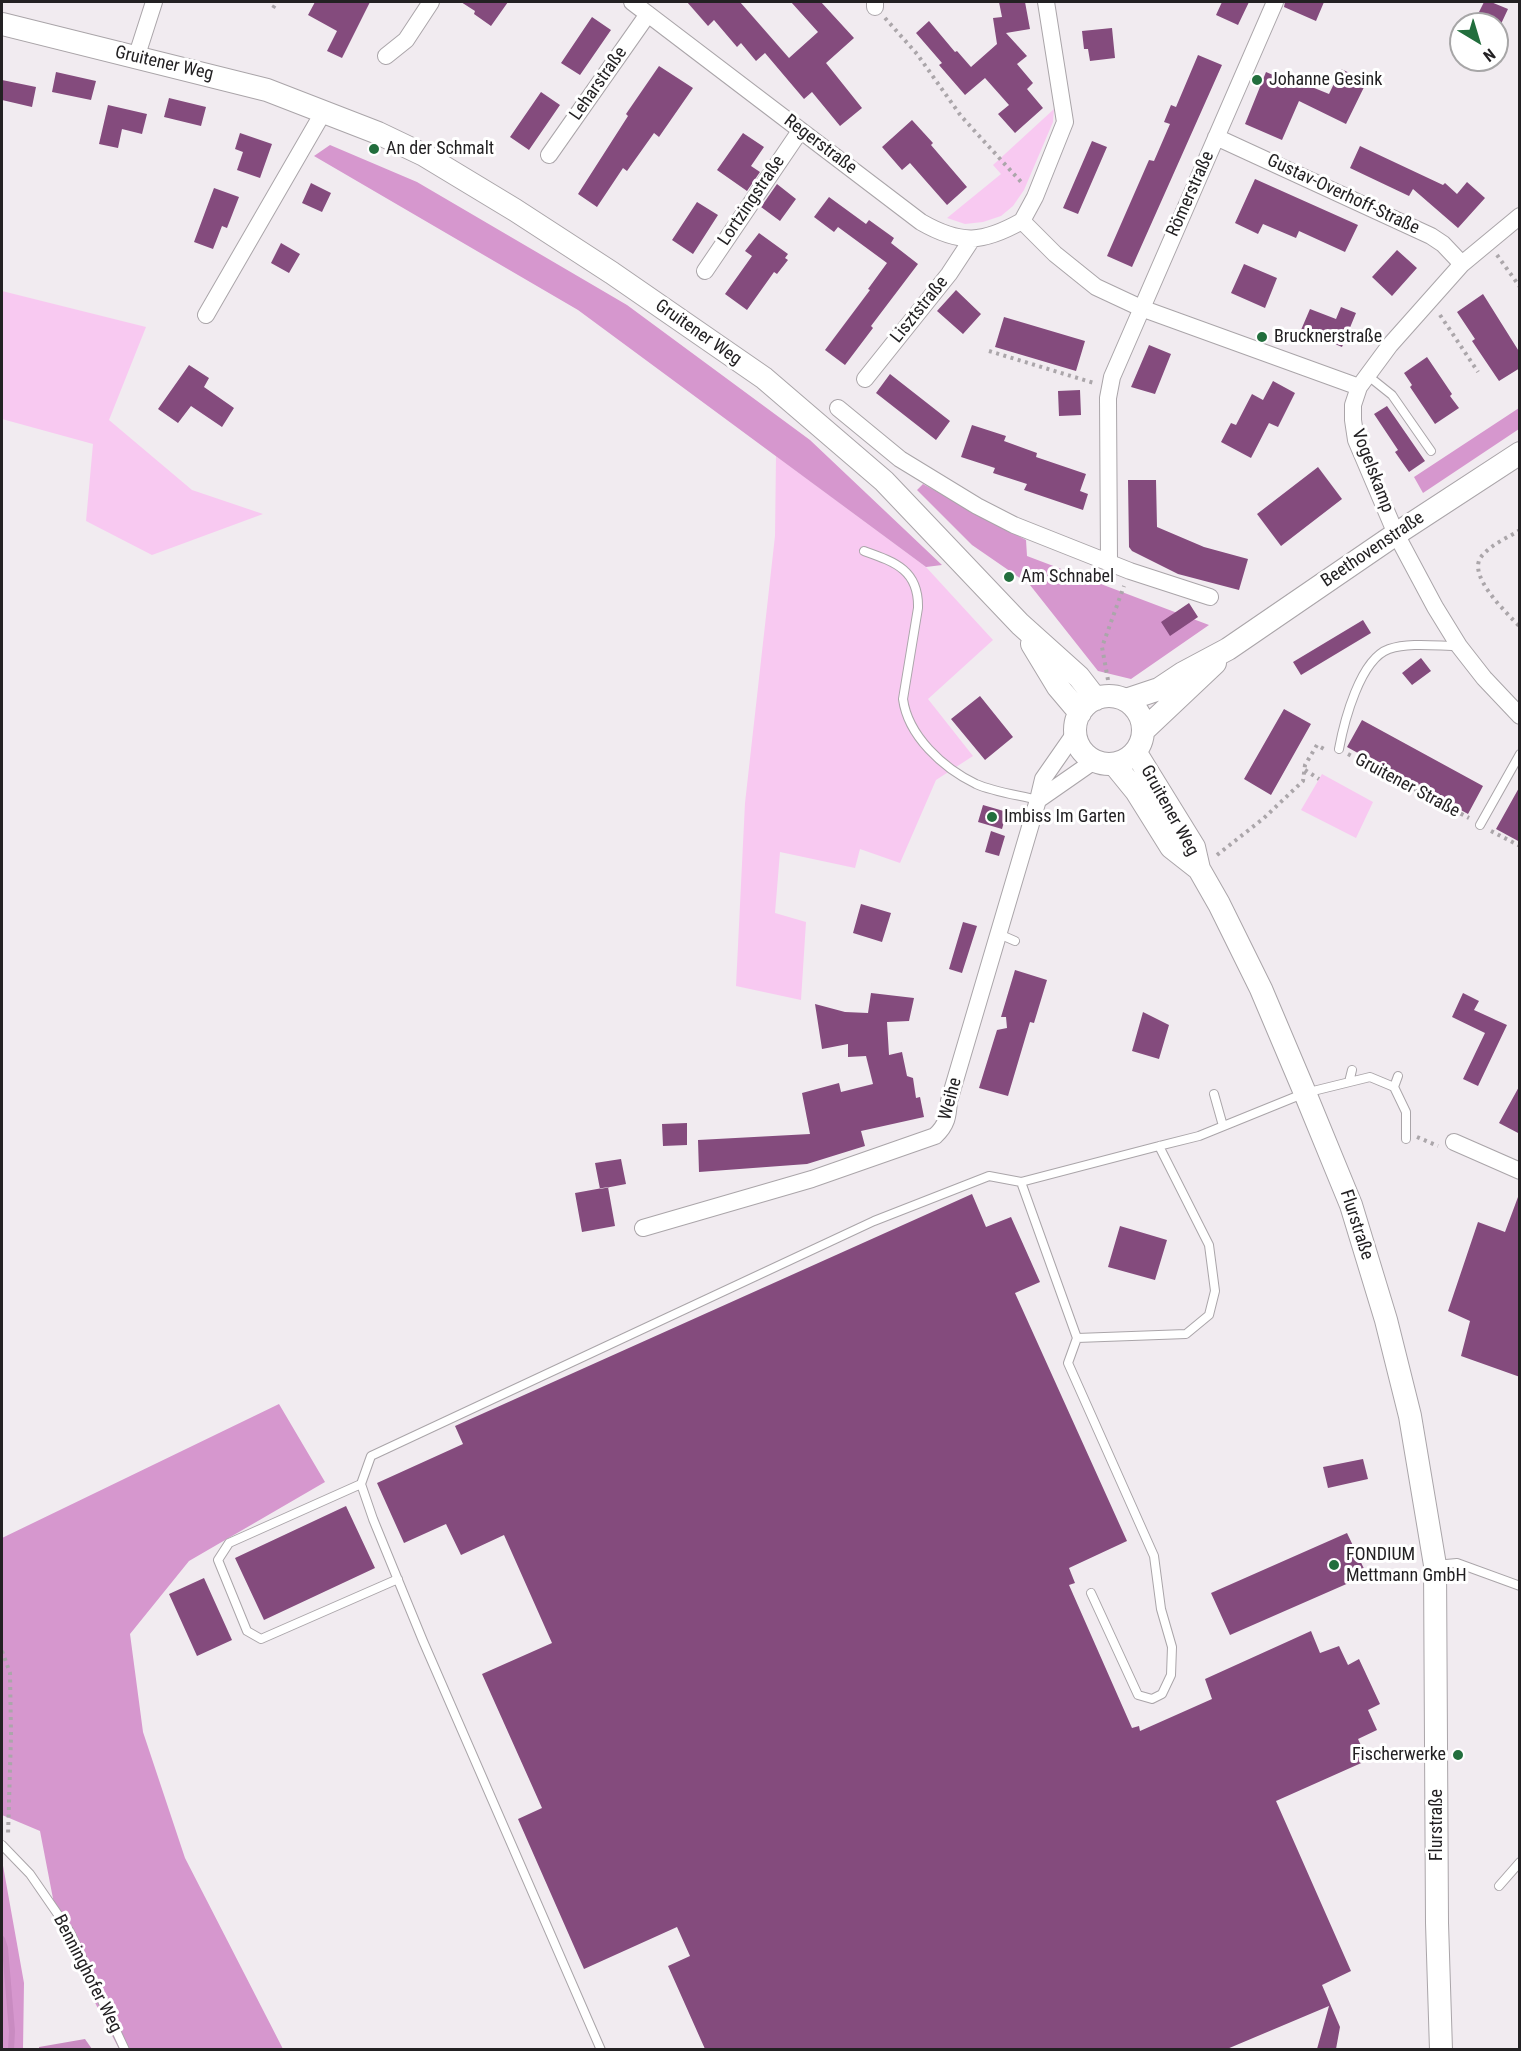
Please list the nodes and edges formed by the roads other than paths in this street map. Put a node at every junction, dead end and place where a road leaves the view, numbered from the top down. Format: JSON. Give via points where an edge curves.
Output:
{"nodes":[{"id":1,"x":154,"y":2,"type":"edge"},
{"id":2,"x":431,"y":2,"type":"edge"},
{"id":3,"x":1046,"y":2,"type":"edge"},
{"id":4,"x":1275,"y":2,"type":"edge"},
{"id":5,"x":639,"y":5,"type":"edge"},
{"id":6,"x":2,"y":24,"type":"edge"},
{"id":7,"x":386,"y":56,"type":"dead end"},
{"id":8,"x":136,"y":58,"type":"junction"},
{"id":9,"x":324,"y":111,"type":"junction"},
{"id":10,"x":800,"y":131,"type":"junction"},
{"id":11,"x":1216,"y":137,"type":"junction"},
{"id":12,"x":549,"y":155,"type":"dead end"},
{"id":13,"x":1520,"y":216,"type":"edge"},
{"id":14,"x":1022,"y":221,"type":"junction"},
{"id":15,"x":972,"y":239,"type":"junction"},
{"id":16,"x":1462,"y":264,"type":"junction"},
{"id":17,"x":705,"y":271,"type":"dead end"},
{"id":18,"x":1141,"y":308,"type":"junction"},
{"id":19,"x":206,"y":315,"type":"dead end"},
{"id":20,"x":865,"y":379,"type":"dead end"},
{"id":21,"x":1363,"y":381,"type":"junction"},
{"id":22,"x":838,"y":408,"type":"dead end"},
{"id":23,"x":1431,"y":451,"type":"dead end"},
{"id":24,"x":1520,"y":453,"type":"edge"},
{"id":25,"x":1396,"y":534,"type":"junction"},
{"id":26,"x":864,"y":551,"type":"dead end"},
{"id":27,"x":1109,"y":562,"type":"junction"},
{"id":28,"x":1210,"y":597,"type":"dead end"},
{"id":29,"x":1459,"y":646,"type":"junction"},
{"id":30,"x":1228,"y":650,"type":"junction"},
{"id":31,"x":1126,"y":700,"type":"junction"},
{"id":32,"x":1090,"y":706,"type":"junction"},
{"id":33,"x":1520,"y":716,"type":"edge"},
{"id":34,"x":1144,"y":730,"type":"junction"},
{"id":35,"x":1339,"y":749,"type":"road end"},
{"id":36,"x":1136,"y":753,"type":"junction"},
{"id":37,"x":1520,"y":754,"type":"edge"},
{"id":38,"x":1104,"y":763,"type":"junction"},
{"id":39,"x":1038,"y":800,"type":"junction"},
{"id":40,"x":1480,"y":825,"type":"road end"},
{"id":41,"x":1199,"y":869,"type":"junction"},
{"id":42,"x":1219,"y":904,"type":"joint"},
{"id":43,"x":999,"y":934,"type":"junction"},
{"id":44,"x":1015,"y":941,"type":"dead end"},
{"id":45,"x":1352,"y":1070,"type":"dead end"},
{"id":46,"x":1398,"y":1076,"type":"dead end"},
{"id":47,"x":1349,"y":1082,"type":"junction"},
{"id":48,"x":1394,"y":1087,"type":"junction"},
{"id":49,"x":1305,"y":1093,"type":"junction"},
{"id":50,"x":1214,"y":1094,"type":"dead end"},
{"id":51,"x":1223,"y":1126,"type":"junction"},
{"id":52,"x":1406,"y":1139,"type":"dead end"},
{"id":53,"x":1454,"y":1142,"type":"dead end"},
{"id":54,"x":1159,"y":1146,"type":"junction"},
{"id":55,"x":1520,"y":1171,"type":"edge"},
{"id":56,"x":1021,"y":1182,"type":"junction"},
{"id":57,"x":643,"y":1228,"type":"dead end"},
{"id":58,"x":1077,"y":1338,"type":"junction"},
{"id":59,"x":361,"y":1484,"type":"junction"},
{"id":60,"x":1435,"y":1565,"type":"junction"},
{"id":61,"x":398,"y":1580,"type":"junction"},
{"id":62,"x":1520,"y":1586,"type":"edge"},
{"id":63,"x":1091,"y":1593,"type":"dead end"},
{"id":64,"x":4,"y":1848,"type":"edge"},
{"id":65,"x":1520,"y":1862,"type":"edge"},
{"id":66,"x":1499,"y":1886,"type":"dead end"},
{"id":67,"x":125,"y":2049,"type":"edge"},
{"id":68,"x":602,"y":2049,"type":"edge"},
{"id":69,"x":1441,"y":2049,"type":"edge"}],
"edges":[{"from":1,"to":8,"type":"street"},
{"from":2,"to":7,"type":"street","via":[[406,40]]},
{"from":3,"to":14,"type":"street","via":[[1065,122]]},
{"from":4,"to":11,"type":"street","name":"Römerstraße"},
{"from":5,"to":10,"type":"street","name":"Regerstraße"},
{"from":5,"to":12,"type":"street","name":"Leharstraße"},
{"from":6,"to":8,"type":"main road","name":"Gruitener Weg"},
{"from":8,"to":9,"type":"main road","name":"Gruitener Weg","via":[[267,90]]},
{"from":9,"to":19,"type":"street"},
{"from":9,"to":32,"type":"main road","name":"Gruitener Weg","via":[[424,155],[612,273],[764,378],[884,481],[1020,624],[1079,677]]},
{"from":10,"to":15,"type":"street","name":"Regerstraße","via":[[921,222],[941,234]]},
{"from":10,"to":17,"type":"street","name":"Lortzingstraße"},
{"from":11,"to":16,"type":"street","name":"Gustav-Overhoff-Straße","via":[[1431,236]]},
{"from":11,"to":18,"type":"street","name":"Römerstraße"},
{"from":13,"to":16,"type":"street"},
{"from":14,"to":15,"type":"street","name":"Regerstraße","via":[[1004,231]]},
{"from":14,"to":18,"type":"street","via":[[1077,274]]},
{"from":15,"to":20,"type":"street","name":"Lisztstraße"},
{"from":16,"to":21,"type":"street"},
{"from":18,"to":21,"type":"street"},
{"from":18,"to":27,"type":"street","name":"Römerstraße","via":[[1109,388]]},
{"from":21,"to":23,"type":"lane","via":[[1392,395]]},
{"from":21,"to":25,"type":"street","name":"Vogelskamp","via":[[1353,412],[1356,440]]},
{"from":22,"to":27,"type":"street","via":[[900,459],[977,506],[1014,525]]},
{"from":24,"to":25,"type":"main road","name":"Beethovenstraße"},
{"from":25,"to":29,"type":"street"},
{"from":25,"to":30,"type":"main road","name":"Beethovenstraße"},
{"from":26,"to":39,"type":"lane","via":[[901,566],[918,595],[903,699],[910,723],[951,770],[977,785]]},
{"from":27,"to":28,"type":"street"},
{"from":29,"to":33,"type":"street"},
{"from":29,"to":35,"type":"lane","name":"Gruitener Straße","via":[[1407,646],[1382,653],[1358,685],[1348,708]]},
{"from":30,"to":31,"type":"main road","name":"Beethovenstraße","via":[[1159,689]]},
{"from":30,"to":34,"type":"main road","name":"Beethovenstraße"},
{"from":31,"to":32,"type":"main road","via":[[1106,696]]},
{"from":31,"to":34,"type":"main road","via":[[1139,713]]},
{"from":32,"to":38,"type":"main road","via":[[1081,750]]},
{"from":32,"to":39,"type":"street","name":"Weihe","via":[[1043,779]]},
{"from":34,"to":36,"type":"main road"},
{"from":36,"to":38,"type":"main road","via":[[1124,761]]},
{"from":36,"to":41,"type":"main road","name":"Gruitener Weg","via":[[1194,847]]},
{"from":37,"to":40,"type":"lane","name":"Gruitener Straße"},
{"from":38,"to":39,"type":"street"},
{"from":38,"to":41,"type":"main road","name":"Gruitener Weg","via":[[1136,791],[1171,847]]},
{"from":39,"to":43,"type":"street","name":"Weihe"},
{"from":41,"to":42,"type":"main road","name":"Gruitener Weg"},
{"from":42,"to":49,"type":"main road","name":"Flurstraße","via":[[1261,989]]},
{"from":43,"to":44,"type":"lane"},
{"from":43,"to":57,"type":"street","name":"Weihe","via":[[949,1101],[948,1118],[935,1136],[812,1179]]},
{"from":45,"to":47,"type":"lane"},
{"from":46,"to":48,"type":"lane"},
{"from":47,"to":48,"type":"lane","via":[[1370,1077]]},
{"from":47,"to":49,"type":"lane"},
{"from":48,"to":52,"type":"lane","via":[[1406,1112]]},
{"from":49,"to":51,"type":"lane"},
{"from":49,"to":60,"type":"main road","name":"Flurstraße","via":[[1351,1205],[1386,1320],[1410,1416]]},
{"from":50,"to":51,"type":"lane"},
{"from":51,"to":54,"type":"lane"},
{"from":53,"to":55,"type":"street"},
{"from":54,"to":56,"type":"lane"},
{"from":54,"to":58,"type":"lane","via":[[1209,1245],[1215,1291],[1209,1315],[1186,1334]]},
{"from":56,"to":58,"type":"lane"},
{"from":56,"to":59,"type":"lane","via":[[989,1176],[874,1221],[371,1456]]},
{"from":58,"to":63,"type":"lane","via":[[1068,1363],[1154,1556],[1161,1609],[1172,1647],[1171,1675],[1162,1694],[1152,1699],[1138,1695]]},
{"from":59,"to":61,"type":"lane"},
{"from":59,"to":61,"type":"lane","via":[[229,1544],[218,1560],[247,1630],[261,1639]]},
{"from":60,"to":62,"type":"lane","via":[[1457,1563]]},
{"from":60,"to":69,"type":"main road","name":"Flurstraße"},
{"from":61,"to":68,"type":"lane"},
{"from":64,"to":67,"type":"lane","name":"Benninghofer Weg","via":[[30,1874],[70,1932]]},
{"from":65,"to":66,"type":"lane"}]}
